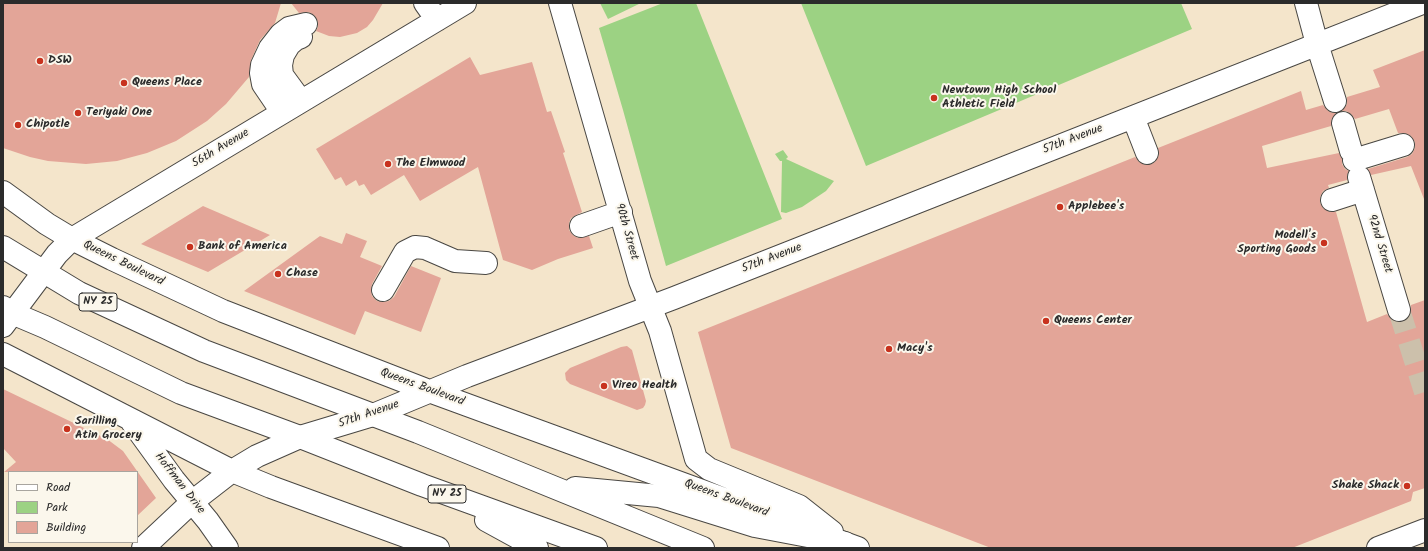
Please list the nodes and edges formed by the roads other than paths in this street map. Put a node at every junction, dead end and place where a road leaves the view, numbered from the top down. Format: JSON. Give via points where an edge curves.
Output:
{"nodes":[{"id":1,"x":560,"y":3,"type":"edge"},
{"id":2,"x":1306,"y":3,"type":"edge"},
{"id":3,"x":1422,"y":3,"type":"edge"},
{"id":4,"x":449,"y":7,"type":"edge"},
{"id":5,"x":1318,"y":44,"type":"junction"},
{"id":6,"x":301,"y":101,"type":"junction"},
{"id":7,"x":1335,"y":101,"type":"dead end"},
{"id":8,"x":282,"y":112,"type":"junction"},
{"id":9,"x":1133,"y":117,"type":"junction"},
{"id":10,"x":1342,"y":123,"type":"dead end"},
{"id":11,"x":1403,"y":145,"type":"dead end"},
{"id":12,"x":1147,"y":153,"type":"dead end"},
{"id":13,"x":1357,"y":170,"type":"junction"},
{"id":14,"x":3,"y":192,"type":"edge"},
{"id":15,"x":1332,"y":200,"type":"dead end"},
{"id":16,"x":621,"y":212,"type":"junction"},
{"id":17,"x":581,"y":226,"type":"dead end"},
{"id":18,"x":72,"y":239,"type":"junction"},
{"id":19,"x":3,"y":247,"type":"edge"},
{"id":20,"x":486,"y":263,"type":"dead end"},
{"id":21,"x":44,"y":272,"type":"junction"},
{"id":22,"x":383,"y":290,"type":"dead end"},
{"id":23,"x":651,"y":307,"type":"junction"},
{"id":24,"x":1400,"y":310,"type":"tunnel mouth"},
{"id":25,"x":6,"y":315,"type":"edge"},
{"id":26,"x":3,"y":354,"type":"edge"},
{"id":27,"x":429,"y":391,"type":"junction"},
{"id":28,"x":373,"y":415,"type":"junction"},
{"id":29,"x":130,"y":419,"type":"junction"},
{"id":30,"x":300,"y":437,"type":"junction"},
{"id":31,"x":232,"y":471,"type":"junction"},
{"id":32,"x":422,"y":485,"type":"junction"},
{"id":33,"x":552,"y":486,"type":"junction"},
{"id":34,"x":192,"y":502,"type":"junction"},
{"id":35,"x":1425,"y":530,"type":"edge"},
{"id":36,"x":852,"y":545,"type":"edge"},
{"id":37,"x":143,"y":548,"type":"edge"},
{"id":38,"x":227,"y":548,"type":"edge"},
{"id":39,"x":438,"y":548,"type":"edge"},
{"id":40,"x":537,"y":548,"type":"edge"},
{"id":41,"x":596,"y":548,"type":"edge"},
{"id":42,"x":704,"y":548,"type":"edge"},
{"id":43,"x":1378,"y":548,"type":"edge"}],
"edges":[{"from":1,"to":16,"type":"street","name":"90th Street"},
{"from":2,"to":5,"type":"street"},
{"from":3,"to":5,"type":"street","name":"57th Avenue"},
{"from":4,"to":6,"type":"street","name":"56th Avenue"},
{"from":5,"to":7,"type":"street"},
{"from":5,"to":9,"type":"street","name":"57th Avenue"},
{"from":6,"to":8,"type":"street","name":"56th Avenue"},
{"from":6,"to":8,"type":"street","via":[[282,75],[282,61],[290,45],[312,28],[289,28],[270,48],[261,73],[263,84]]},
{"from":8,"to":18,"type":"street","name":"56th Avenue"},
{"from":9,"to":12,"type":"street"},
{"from":9,"to":23,"type":"street","name":"57th Avenue"},
{"from":10,"to":13,"type":"street","name":"92nd Street"},
{"from":11,"to":13,"type":"street"},
{"from":13,"to":15,"type":"street"},
{"from":13,"to":24,"type":"street","name":"92nd Street"},
{"from":14,"to":18,"type":"street","name":"Queens Boulevard"},
{"from":16,"to":17,"type":"street"},
{"from":16,"to":23,"type":"street","name":"90th Street","via":[[640,281]]},
{"from":18,"to":21,"type":"street","name":"56th Avenue"},
{"from":18,"to":27,"type":"street","name":"Queens Boulevard","via":[[222,311]]},
{"from":19,"to":21,"type":"street","number":"NY 25"},
{"from":20,"to":22,"type":"street","via":[[455,261],[425,248],[415,247],[405,252]]},
{"from":21,"to":25,"type":"street","name":"56th Avenue"},
{"from":21,"to":28,"type":"street","number":"NY 25","via":[[79,293],[204,351]]},
{"from":23,"to":27,"type":"street","name":"57th Avenue"},
{"from":23,"to":36,"type":"street","name":"90th Street","via":[[696,459],[709,469],[799,506]]},
{"from":25,"to":30,"type":"street","number":"NY 25","via":[[45,327],[181,393]]},
{"from":26,"to":29,"type":"street"},
{"from":27,"to":28,"type":"street","name":"57th Avenue"},
{"from":27,"to":36,"type":"street","name":"Queens Boulevard"},
{"from":28,"to":30,"type":"street","name":"57th Avenue"},
{"from":28,"to":33,"type":"street","number":"NY 25"},
{"from":29,"to":31,"type":"street"},
{"from":29,"to":34,"type":"street","name":"Hoffman Drive"},
{"from":30,"to":31,"type":"street","name":"57th Avenue","via":[[256,456]]},
{"from":30,"to":32,"type":"street","number":"NY 25"},
{"from":31,"to":34,"type":"street","name":"57th Avenue"},
{"from":31,"to":39,"type":"street"},
{"from":32,"to":40,"type":"street"},
{"from":32,"to":41,"type":"street","number":"NY 25"},
{"from":33,"to":36,"type":"street","via":[[659,496],[755,526]]},
{"from":33,"to":42,"type":"street","number":"NY 25"},
{"from":34,"to":37,"type":"street","name":"57th Avenue"},
{"from":34,"to":38,"type":"street","name":"Hoffman Drive"},
{"from":35,"to":43,"type":"street"}]}
